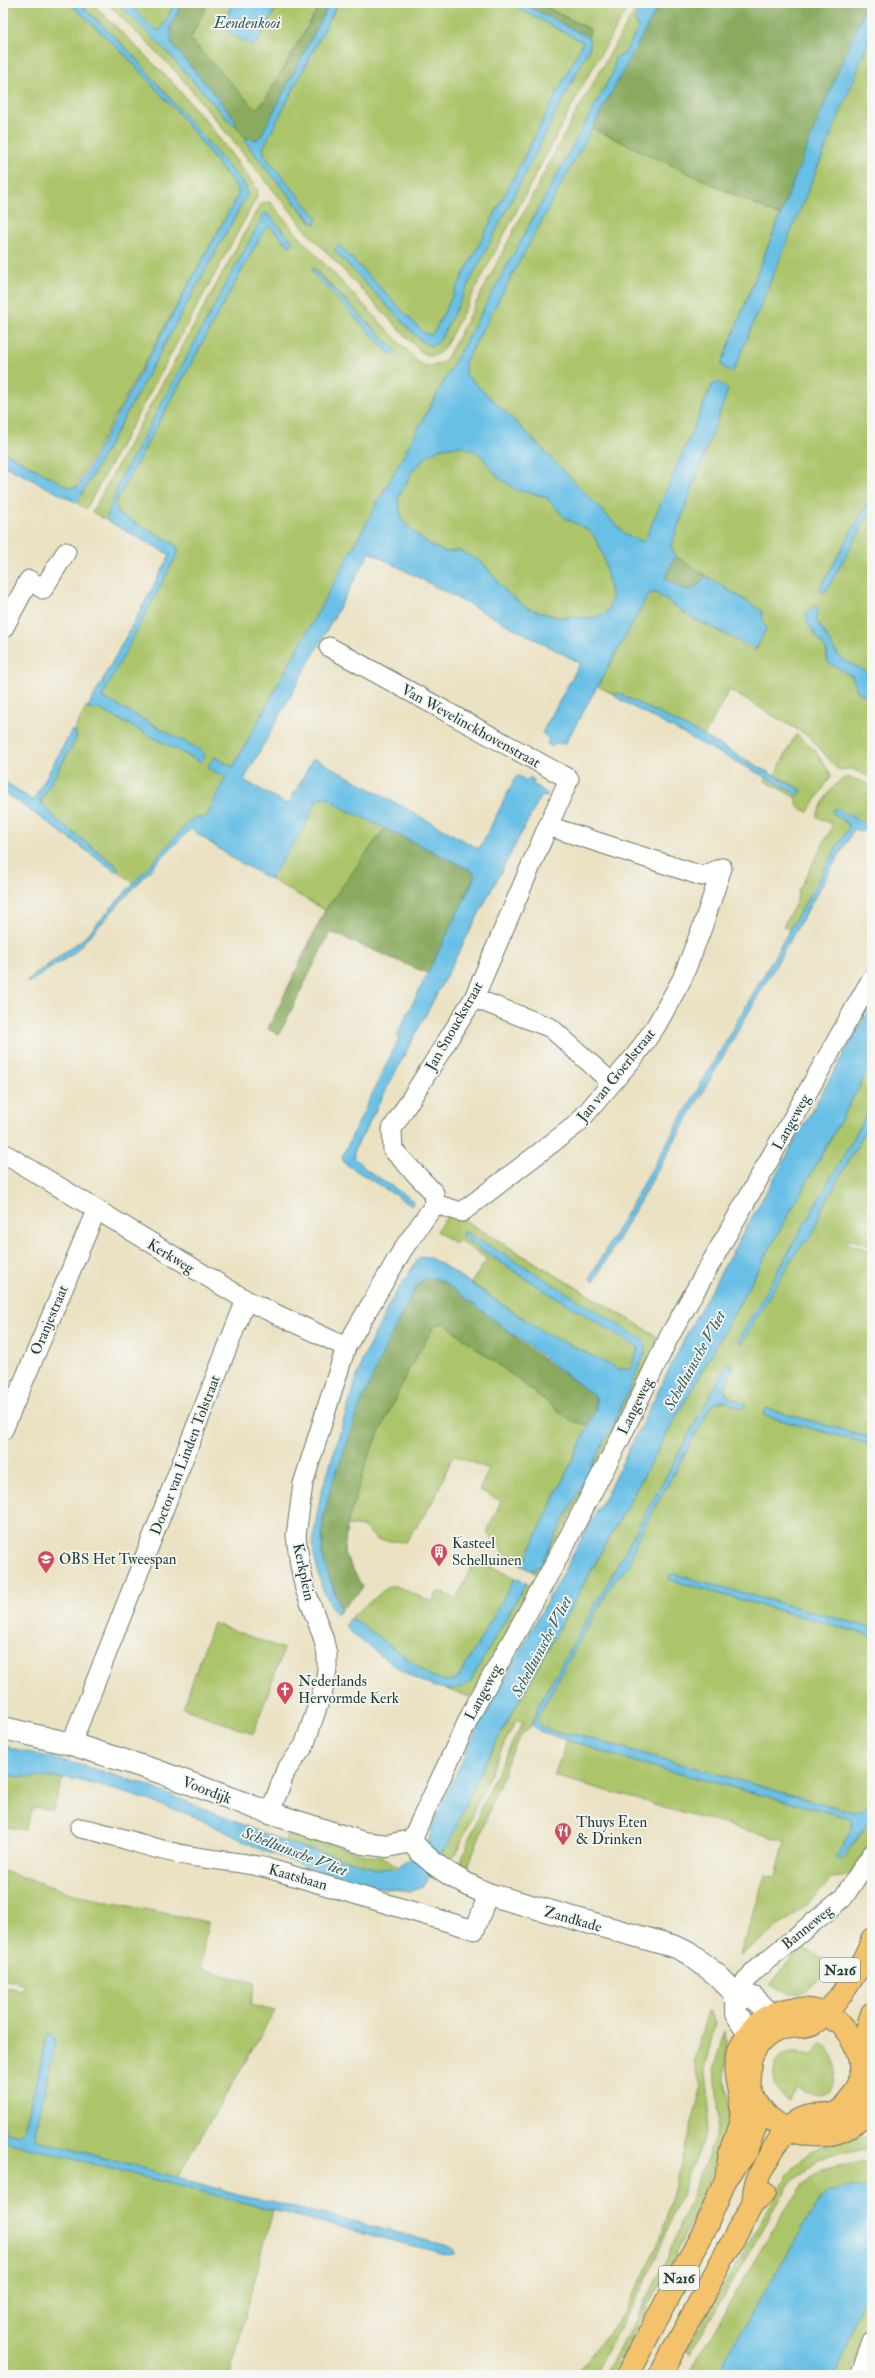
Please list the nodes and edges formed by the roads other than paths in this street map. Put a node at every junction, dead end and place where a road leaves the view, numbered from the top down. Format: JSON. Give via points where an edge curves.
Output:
{"nodes":[{"id":1,"x":66,"y":552,"type":"dead end"},
{"id":2,"x":3,"y":629,"type":"edge"},
{"id":3,"x":329,"y":647,"type":"dead end"},
{"id":4,"x":548,"y":826,"type":"junction"},
{"id":5,"x":872,"y":978,"type":"edge"},
{"id":6,"x":474,"y":998,"type":"junction"},
{"id":7,"x":612,"y":1083,"type":"junction"},
{"id":8,"x":3,"y":1153,"type":"edge"},
{"id":9,"x":435,"y":1204,"type":"junction"},
{"id":10,"x":96,"y":1210,"type":"junction"},
{"id":11,"x":246,"y":1300,"type":"junction"},
{"id":12,"x":346,"y":1346,"type":"junction"},
{"id":13,"x":3,"y":1430,"type":"edge"},
{"id":14,"x":3,"y":1728,"type":"edge"},
{"id":15,"x":71,"y":1744,"type":"junction"},
{"id":16,"x":270,"y":1813,"type":"junction"},
{"id":17,"x":80,"y":1828,"type":"dead end"},
{"id":18,"x":414,"y":1844,"type":"junction"},
{"id":19,"x":872,"y":1854,"type":"edge"},
{"id":20,"x":488,"y":1894,"type":"junction"},
{"id":21,"x":872,"y":1935,"type":"edge"},
{"id":22,"x":872,"y":1939,"type":"edge"},
{"id":23,"x":736,"y":1994,"type":"junction"},
{"id":24,"x":818,"y":2012,"type":"junction"},
{"id":25,"x":872,"y":2013,"type":"edge"},
{"id":26,"x":770,"y":2014,"type":"junction"},
{"id":27,"x":753,"y":2039,"type":"junction"},
{"id":28,"x":871,"y":2042,"type":"edge"},
{"id":29,"x":868,"y":2089,"type":"edge"},
{"id":30,"x":751,"y":2108,"type":"junction"},
{"id":31,"x":867,"y":2118,"type":"edge"},
{"id":32,"x":794,"y":2133,"type":"junction"},
{"id":33,"x":872,"y":2342,"type":"edge"},
{"id":34,"x":627,"y":2375,"type":"edge"},
{"id":35,"x":660,"y":2375,"type":"edge"},
{"id":36,"x":860,"y":2375,"type":"edge"}],
"edges":[{"from":1,"to":2,"type":"street","via":[[43,589],[29,580]]},
{"from":3,"to":4,"type":"street","name":"Van Wevelinckhovenstraat","via":[[569,779]]},
{"from":4,"to":6,"type":"street","name":"Jan Snouckstraat"},
{"from":4,"to":7,"type":"street","name":"Jan van Goerlstraat","via":[[702,876],[722,868],[682,979],[656,1026]]},
{"from":5,"to":18,"type":"street","name":"Langeweg","via":[[669,1337],[620,1439],[473,1710]]},
{"from":6,"to":7,"type":"street","via":[[551,1028]]},
{"from":6,"to":9,"type":"street","name":"Jan Snouckstraat","via":[[392,1129],[393,1150],[434,1193]]},
{"from":7,"to":9,"type":"street","name":"Jan van Goerlstraat","via":[[577,1124],[462,1212]]},
{"from":8,"to":10,"type":"street","name":"Kerkweg"},
{"from":9,"to":12,"type":"street","via":[[403,1248]]},
{"from":10,"to":11,"type":"street","name":"Kerkweg"},
{"from":10,"to":13,"type":"street","name":"Oranjestraat"},
{"from":11,"to":12,"type":"street","name":"Kerkweg"},
{"from":11,"to":15,"type":"street","name":"Doctor van Linden Tolstraat"},
{"from":12,"to":16,"type":"street","name":"Kerkplein","via":[[303,1484],[296,1536],[305,1589],[327,1654],[325,1684],[304,1746],[286,1770]]},
{"from":14,"to":15,"type":"street","name":"Voordijk"},
{"from":15,"to":16,"type":"street","name":"Voordijk","via":[[157,1771]]},
{"from":16,"to":18,"type":"street","name":"Voordijk","via":[[370,1844]]},
{"from":17,"to":20,"type":"street","name":"Kaatsbaan","via":[[197,1857],[267,1868],[475,1930]]},
{"from":18,"to":20,"type":"street","name":"Zandkade","via":[[467,1885]]},
{"from":19,"to":23,"type":"street","name":"Banneweg","via":[[843,1898],[754,1971]]},
{"from":20,"to":23,"type":"street","name":"Zandkade","via":[[676,1947],[717,1975]]},
{"from":21,"to":24,"type":"main road","number":"N216","via":[[856,1948]]},
{"from":22,"to":24,"type":"main road","number":"N216","via":[[867,1956]]},
{"from":23,"to":26,"type":"street","via":[[754,1998]]},
{"from":23,"to":27,"type":"street","via":[[736,2013]]},
{"from":24,"to":26,"type":"main road","number":"N216","via":[[786,2009]]},
{"from":24,"to":27,"type":"main road","number":"N216","via":[[813,2023]]},
{"from":24,"to":29,"type":"main road","via":[[834,2019],[850,2037]]},
{"from":25,"to":28,"type":"main road","via":[[868,2026]]},
{"from":26,"to":27,"type":"main road","number":"N216"},
{"from":27,"to":30,"type":"main road","number":"N216","via":[[740,2047],[735,2080]]},
{"from":29,"to":31,"type":"main road"},
{"from":29,"to":32,"type":"main road","number":"N216","via":[[851,2098],[837,2112],[801,2119]]},
{"from":30,"to":32,"type":"main road"},
{"from":30,"to":34,"type":"main road","number":"N216","via":[[732,2146],[726,2179],[704,2231]]},
{"from":31,"to":32,"type":"main road","via":[[837,2131],[814,2136]]},
{"from":32,"to":35,"type":"main road","number":"N216","via":[[767,2190],[753,2203]]},
{"from":33,"to":36,"type":"street"}]}
